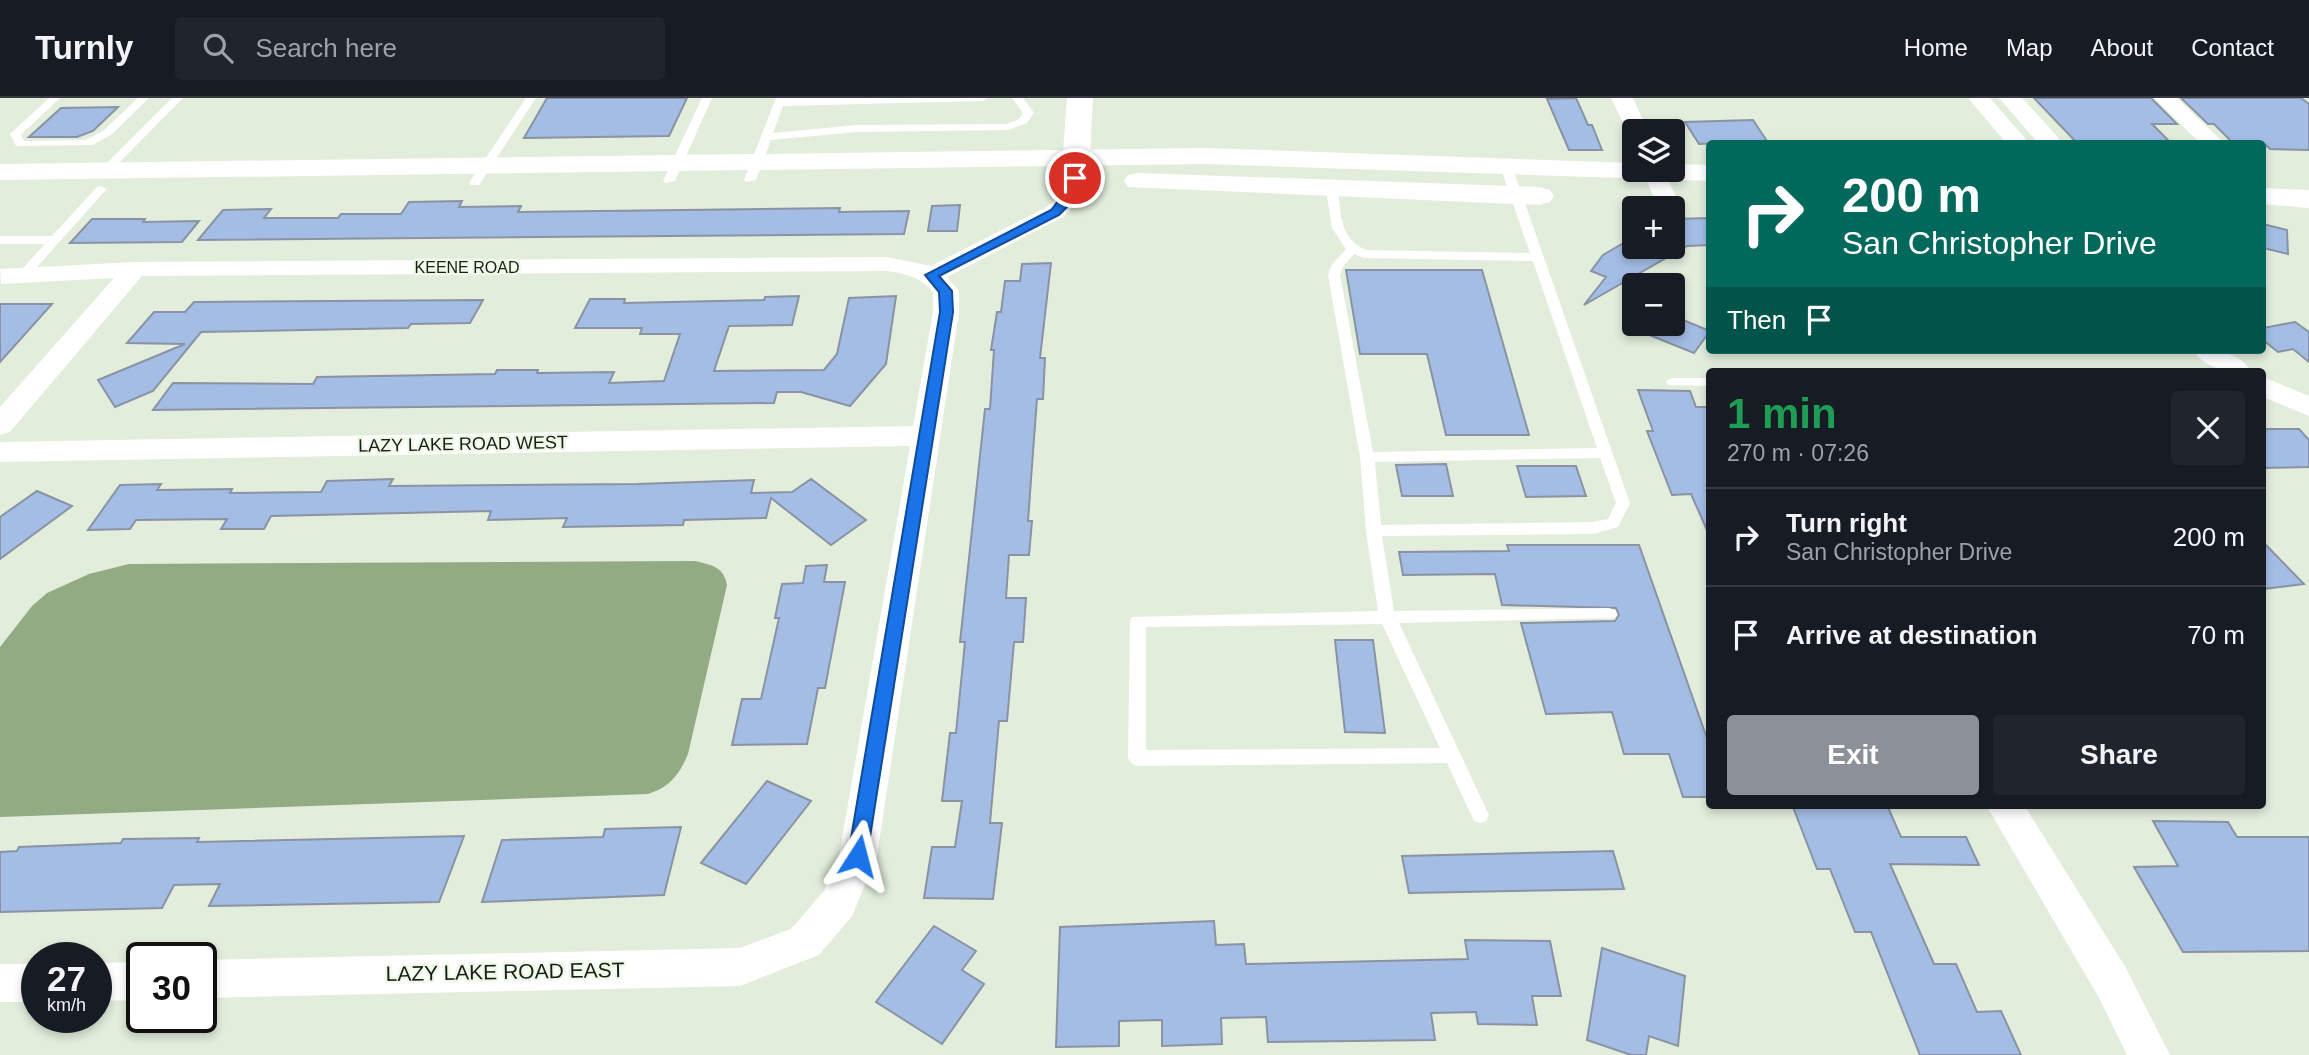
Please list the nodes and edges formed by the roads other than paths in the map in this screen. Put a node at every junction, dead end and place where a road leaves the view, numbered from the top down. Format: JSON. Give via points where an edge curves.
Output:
{"nodes":[{"id":1,"x":55,"y":98,"type":"edge"},
{"id":2,"x":144,"y":98,"type":"edge"},
{"id":3,"x":178,"y":98,"type":"edge"},
{"id":4,"x":531,"y":98,"type":"edge"},
{"id":5,"x":707,"y":98,"type":"edge"},
{"id":6,"x":983,"y":98,"type":"edge"},
{"id":7,"x":1017,"y":98,"type":"edge"},
{"id":8,"x":1080,"y":98,"type":"edge"},
{"id":9,"x":1622,"y":98,"type":"edge"},
{"id":10,"x":1979,"y":98,"type":"edge"},
{"id":11,"x":2010,"y":98,"type":"edge"},
{"id":12,"x":2155,"y":99,"type":"edge"},
{"id":13,"x":780,"y":100,"type":"edge"},
{"id":14,"x":1632,"y":119,"type":"edge"},
{"id":15,"x":2016,"y":140,"type":"edge"},
{"id":16,"x":2048,"y":140,"type":"edge"},
{"id":17,"x":2186,"y":140,"type":"edge"},
{"id":18,"x":2209,"y":140,"type":"edge"},
{"id":19,"x":758,"y":159,"type":"junction"},
{"id":20,"x":1076,"y":167,"type":"junction"},
{"id":21,"x":673,"y":171,"type":"junction"},
{"id":22,"x":0,"y":173,"type":"edge"},
{"id":23,"x":480,"y":174,"type":"junction"},
{"id":24,"x":1706,"y":174,"type":"edge"},
{"id":25,"x":1685,"y":176,"type":"edge"},
{"id":26,"x":2266,"y":177,"type":"edge"},
{"id":27,"x":2309,"y":178,"type":"edge"},
{"id":28,"x":103,"y":179,"type":"junction"},
{"id":29,"x":1622,"y":180,"type":"edge"},
{"id":30,"x":1511,"y":182,"type":"junction"},
{"id":31,"x":1664,"y":182,"type":"edge"},
{"id":32,"x":1332,"y":190,"type":"junction"},
{"id":33,"x":0,"y":192,"type":"edge"},
{"id":34,"x":1706,"y":195,"type":"edge"},
{"id":35,"x":2266,"y":196,"type":"edge"},
{"id":36,"x":2309,"y":199,"type":"edge"},
{"id":37,"x":0,"y":240,"type":"edge"},
{"id":38,"x":55,"y":240,"type":"junction"},
{"id":39,"x":1352,"y":249,"type":"junction"},
{"id":40,"x":1536,"y":257,"type":"junction"},
{"id":41,"x":135,"y":269,"type":"junction"},
{"id":42,"x":8,"y":275,"type":"edge"},
{"id":43,"x":932,"y":275,"type":"junction"},
{"id":44,"x":2212,"y":354,"type":"edge"},
{"id":45,"x":2233,"y":368,"type":"edge"},
{"id":46,"x":1673,"y":382,"type":"dead end"},
{"id":47,"x":1706,"y":382,"type":"edge"},
{"id":48,"x":2266,"y":387,"type":"edge"},
{"id":49,"x":2309,"y":407,"type":"edge"},
{"id":50,"x":0,"y":425,"type":"edge"},
{"id":51,"x":925,"y":436,"type":"junction"},
{"id":52,"x":0,"y":452,"type":"edge"},
{"id":53,"x":1606,"y":453,"type":"junction"},
{"id":54,"x":1367,"y":457,"type":"junction"},
{"id":55,"x":1374,"y":531,"type":"junction"},
{"id":56,"x":1609,"y":614,"type":"dead end"},
{"id":57,"x":1387,"y":616,"type":"junction"},
{"id":58,"x":1452,"y":755,"type":"junction"},
{"id":59,"x":2006,"y":809,"type":"edge"},
{"id":60,"x":1480,"y":815,"type":"dead end"},
{"id":61,"x":217,"y":979,"type":"edge"},
{"id":62,"x":0,"y":983,"type":"edge"},
{"id":63,"x":21,"y":983,"type":"edge"},
{"id":64,"x":2149,"y":1055,"type":"edge"}],
"edges":[{"from":1,"to":2,"type":"lane","via":[[15,134],[20,144],[88,143],[107,133]]},
{"from":3,"to":28,"type":"lane"},
{"from":4,"to":23,"type":"lane"},
{"from":5,"to":21,"type":"lane"},
{"from":6,"to":13,"type":"lane"},
{"from":7,"to":19,"type":"lane","via":[[1029,113],[1008,127],[813,130]]},
{"from":8,"to":20,"type":"main road"},
{"from":9,"to":14,"type":"street"},
{"from":10,"to":15,"type":"street"},
{"from":11,"to":16,"type":"street"},
{"from":12,"to":17,"type":"street"},
{"from":12,"to":18,"type":"street"},
{"from":13,"to":19,"type":"lane"},
{"from":19,"to":20,"type":"main road"},
{"from":19,"to":21,"type":"main road"},
{"from":20,"to":30,"type":"main road","via":[[1287,158]]},
{"from":20,"to":32,"type":"main road"},
{"from":20,"to":43,"type":"street","via":[[1066,202],[1055,212]]},
{"from":21,"to":23,"type":"main road"},
{"from":22,"to":28,"type":"main road"},
{"from":23,"to":28,"type":"main road"},
{"from":24,"to":25,"type":"main road"},
{"from":26,"to":27,"type":"main road"},
{"from":28,"to":33,"type":"main road"},
{"from":28,"to":38,"type":"lane"},
{"from":29,"to":30,"type":"main road"},
{"from":30,"to":32,"type":"main road"},
{"from":30,"to":40,"type":"lane"},
{"from":31,"to":34,"type":"main road"},
{"from":32,"to":39,"type":"lane","via":[[1339,234]]},
{"from":35,"to":36,"type":"main road"},
{"from":37,"to":38,"type":"lane"},
{"from":38,"to":42,"type":"lane"},
{"from":39,"to":40,"type":"lane","via":[[1381,256]]},
{"from":39,"to":54,"type":"lane","via":[[1334,275]]},
{"from":40,"to":53,"type":"lane"},
{"from":41,"to":42,"type":"street","name":"KEENE ROAD"},
{"from":41,"to":43,"type":"street","name":"KEENE ROAD","via":[[887,264]]},
{"from":41,"to":50,"type":"street"},
{"from":43,"to":51,"type":"street","via":[[946,291],[946,312]]},
{"from":44,"to":45,"type":"street"},
{"from":46,"to":47,"type":"lane"},
{"from":48,"to":49,"type":"street"},
{"from":51,"to":52,"type":"street","name":"LAZY LAKE ROAD WEST"},
{"from":51,"to":61,"type":"street","name":"LAZY LAKE ROAD EAST","via":[[858,856],[838,903],[805,942],[740,967]]},
{"from":53,"to":54,"type":"lane"},
{"from":53,"to":55,"type":"lane","via":[[1623,503],[1613,523],[1593,528]]},
{"from":54,"to":55,"type":"lane"},
{"from":55,"to":57,"type":"lane"},
{"from":56,"to":57,"type":"lane"},
{"from":57,"to":58,"type":"lane"},
{"from":57,"to":58,"type":"lane","via":[[1138,621],[1137,758]]},
{"from":58,"to":60,"type":"lane"},
{"from":59,"to":64,"type":"street","via":[[2112,982]]},
{"from":62,"to":63,"type":"street"}]}
